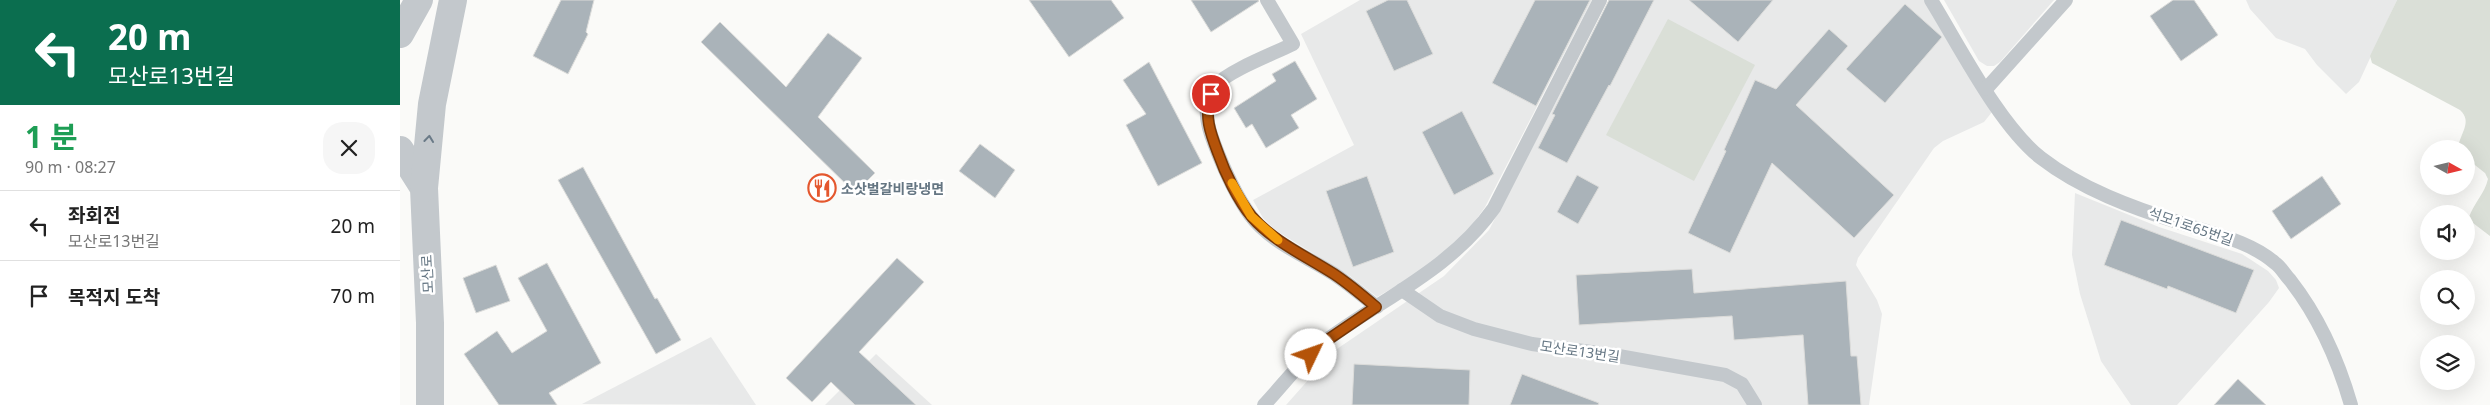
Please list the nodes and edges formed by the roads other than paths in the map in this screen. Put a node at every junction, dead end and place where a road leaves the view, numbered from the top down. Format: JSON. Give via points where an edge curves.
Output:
{"nodes":[{"id":1,"x":419,"y":0,"type":"edge"},
{"id":2,"x":453,"y":0,"type":"edge"},
{"id":3,"x":1267,"y":0,"type":"edge"},
{"id":4,"x":1600,"y":0,"type":"edge"},
{"id":5,"x":1931,"y":0,"type":"edge"},
{"id":6,"x":2066,"y":0,"type":"edge"},
{"id":7,"x":400,"y":34,"type":"edge"},
{"id":8,"x":1986,"y":89,"type":"junction"},
{"id":9,"x":400,"y":150,"type":"edge"},
{"id":10,"x":424,"y":188,"type":"junction"},
{"id":11,"x":1402,"y":290,"type":"junction"},
{"id":12,"x":1376,"y":307,"type":"junction"},
{"id":13,"x":430,"y":405,"type":"edge"},
{"id":14,"x":1264,"y":405,"type":"edge"},
{"id":15,"x":1755,"y":405,"type":"edge"},
{"id":16,"x":2351,"y":405,"type":"edge"}],
"edges":[{"from":1,"to":7,"type":"street"},
{"from":10,"to":2,"type":"street","one_way":true,"via":[[432,104]]},
{"from":3,"to":12,"type":"lane","via":[[1293,44],[1216,85],[1206,107],[1207,123],[1220,160],[1251,216],[1274,237],[1333,274]]},
{"from":4,"to":11,"type":"lane","via":[[1494,208],[1478,231],[1453,255]]},
{"from":5,"to":8,"type":"lane","name":"석모1로65번길"},
{"from":6,"to":8,"type":"lane"},
{"from":8,"to":16,"type":"lane","name":"석모1로65번길","via":[[2029,148],[2078,183],[2163,218],[2246,245],[2276,263],[2325,334],[2341,369]]},
{"from":9,"to":10,"type":"street","name":"모산로"},
{"from":10,"to":13,"type":"street","name":"모산로"},
{"from":11,"to":12,"type":"lane"},
{"from":11,"to":15,"type":"lane","name":"모산로13번길","via":[[1440,316],[1474,330],[1532,344],[1725,375],[1742,384]]},
{"from":12,"to":14,"type":"lane","via":[[1323,343]]}]}
